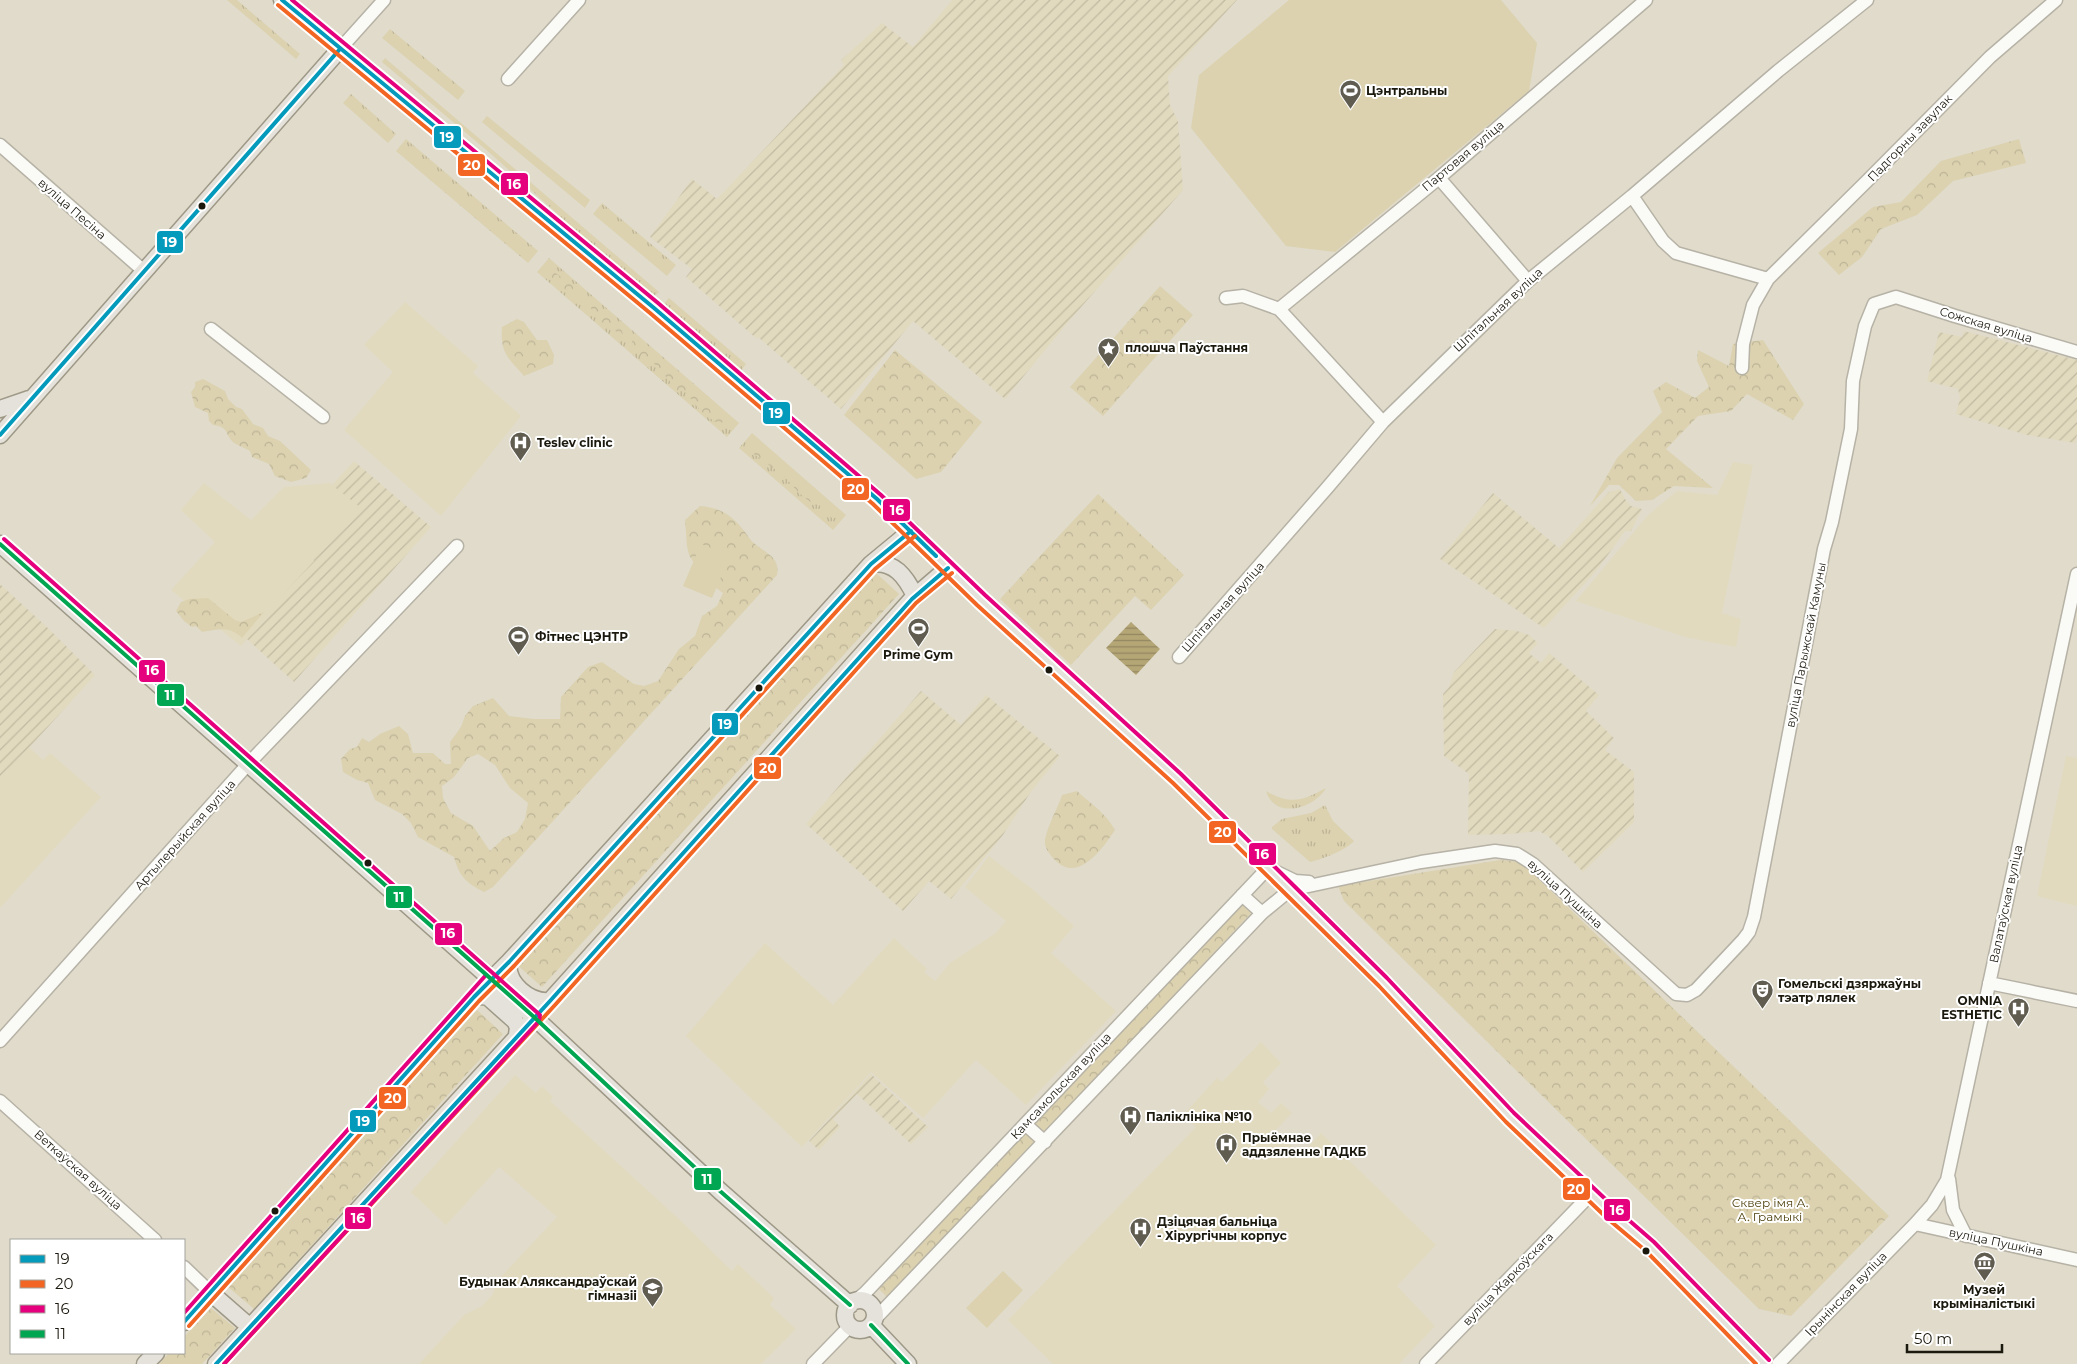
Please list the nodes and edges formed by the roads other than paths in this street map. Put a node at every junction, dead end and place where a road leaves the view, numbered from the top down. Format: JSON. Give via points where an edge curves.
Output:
{"nodes":[{"id":1,"x":282,"y":0,"type":"edge"},
{"id":2,"x":384,"y":0,"type":"edge"},
{"id":3,"x":579,"y":0,"type":"edge"},
{"id":4,"x":1646,"y":0,"type":"edge"},
{"id":5,"x":2056,"y":0,"type":"edge"},
{"id":6,"x":1860,"y":2,"type":"edge"},
{"id":7,"x":340,"y":49,"type":"junction"},
{"id":8,"x":508,"y":79,"type":"dead end"},
{"id":9,"x":3,"y":153,"type":"edge"},
{"id":10,"x":1439,"y":178,"type":"junction"},
{"id":11,"x":1632,"y":196,"type":"junction"},
{"id":12,"x":144,"y":272,"type":"junction"},
{"id":13,"x":1768,"y":279,"type":"junction"},
{"id":14,"x":1528,"y":281,"type":"junction"},
{"id":15,"x":1896,"y":297,"type":"joint"},
{"id":16,"x":1226,"y":298,"type":"dead end"},
{"id":17,"x":1278,"y":309,"type":"junction"},
{"id":18,"x":211,"y":330,"type":"dead end"},
{"id":19,"x":2077,"y":352,"type":"edge"},
{"id":20,"x":1742,"y":368,"type":"dead end"},
{"id":21,"x":33,"y":397,"type":"junction"},
{"id":22,"x":0,"y":409,"type":"edge"},
{"id":23,"x":323,"y":418,"type":"dead end"},
{"id":24,"x":1383,"y":422,"type":"junction"},
{"id":25,"x":0,"y":435,"type":"edge"},
{"id":26,"x":911,"y":531,"type":"junction"},
{"id":27,"x":0,"y":544,"type":"edge"},
{"id":28,"x":457,"y":546,"type":"dead end"},
{"id":29,"x":871,"y":564,"type":"junction"},
{"id":30,"x":948,"y":568,"type":"junction"},
{"id":31,"x":2077,"y":574,"type":"edge"},
{"id":32,"x":915,"y":596,"type":"junction"},
{"id":33,"x":1179,"y":657,"type":"dead end"},
{"id":34,"x":249,"y":763,"type":"junction"},
{"id":35,"x":1268,"y":868,"type":"junction"},
{"id":36,"x":1322,"y":883,"type":"junction"},
{"id":37,"x":1290,"y":890,"type":"junction"},
{"id":38,"x":1242,"y":895,"type":"junction"},
{"id":39,"x":1262,"y":913,"type":"junction"},
{"id":40,"x":509,"y":962,"type":"junction"},
{"id":41,"x":491,"y":979,"type":"junction"},
{"id":42,"x":1989,"y":983,"type":"junction"},
{"id":43,"x":1696,"y":990,"type":"joint"},
{"id":44,"x":474,"y":997,"type":"junction"},
{"id":45,"x":550,"y":1001,"type":"junction"},
{"id":46,"x":2077,"y":1001,"type":"edge"},
{"id":47,"x":534,"y":1017,"type":"junction"},
{"id":48,"x":517,"y":1035,"type":"junction"},
{"id":49,"x":0,"y":1041,"type":"edge"},
{"id":50,"x":0,"y":1101,"type":"edge"},
{"id":51,"x":1025,"y":1124,"type":"junction"},
{"id":52,"x":1045,"y":1142,"type":"junction"},
{"id":53,"x":1949,"y":1173,"type":"junction"},
{"id":54,"x":1591,"y":1194,"type":"junction"},
{"id":55,"x":1915,"y":1224,"type":"junction"},
{"id":56,"x":1966,"y":1236,"type":"junction"},
{"id":57,"x":154,"y":1239,"type":"edge"},
{"id":58,"x":2077,"y":1260,"type":"edge"},
{"id":59,"x":185,"y":1268,"type":"edge"},
{"id":60,"x":211,"y":1293,"type":"junction"},
{"id":61,"x":852,"y":1304,"type":"junction"},
{"id":62,"x":185,"y":1321,"type":"edge"},
{"id":63,"x":872,"y":1323,"type":"junction"},
{"id":64,"x":850,"y":1326,"type":"junction"},
{"id":65,"x":250,"y":1327,"type":"junction"},
{"id":66,"x":155,"y":1354,"type":"edge"},
{"id":67,"x":146,"y":1364,"type":"edge"},
{"id":68,"x":216,"y":1364,"type":"edge"},
{"id":69,"x":813,"y":1364,"type":"edge"},
{"id":70,"x":908,"y":1364,"type":"edge"},
{"id":71,"x":1426,"y":1364,"type":"edge"},
{"id":72,"x":1765,"y":1364,"type":"edge"},
{"id":73,"x":1778,"y":1364,"type":"edge"}],
"edges":[{"from":1,"to":7,"type":"main road"},
{"from":2,"to":7,"type":"street"},
{"from":3,"to":8,"type":"street"},
{"from":4,"to":10,"type":"street","name":"Партовая вуліца"},
{"from":5,"to":13,"type":"street","name":"Падгорны завулак","via":[[1990,56]]},
{"from":6,"to":11,"type":"street","name":"Шпітальная вуліца"},
{"from":7,"to":12,"type":"main road"},
{"from":7,"to":26,"type":"main road","via":[[654,308]]},
{"from":9,"to":12,"type":"street","name":"вуліца Песіна"},
{"from":10,"to":14,"type":"street"},
{"from":10,"to":17,"type":"street","name":"Партовая вуліца"},
{"from":11,"to":13,"type":"street","via":[[1662,241],[1676,252]]},
{"from":11,"to":14,"type":"street","name":"Шпітальная вуліца"},
{"from":12,"to":21,"type":"main road"},
{"from":13,"to":20,"type":"street","name":"Падгорны завулак","via":[[1753,305]]},
{"from":14,"to":24,"type":"street","name":"Шпітальная вуліца"},
{"from":15,"to":19,"type":"street","name":"Сожская вуліца"},
{"from":15,"to":43,"type":"street","name":"вуліца Парыжскай Камуны","via":[[1874,304],[1865,326],[1853,381],[1851,429],[1824,549],[1754,917],[1743,940]]},
{"from":16,"to":17,"type":"street","via":[[1243,296]]},
{"from":17,"to":24,"type":"street"},
{"from":18,"to":23,"type":"street"},
{"from":21,"to":22,"type":"main road"},
{"from":21,"to":25,"type":"main road"},
{"from":24,"to":33,"type":"street","name":"Шпітальная вуліца"},
{"from":26,"to":29,"type":"main road"},
{"from":26,"to":30,"type":"main road"},
{"from":27,"to":34,"type":"main road"},
{"from":28,"to":34,"type":"street","name":"Артылерыйская вуліца"},
{"from":29,"to":32,"type":"main road","via":[[889,564],[908,581]]},
{"from":29,"to":40,"type":"main road"},
{"from":30,"to":32,"type":"main road"},
{"from":30,"to":35,"type":"main road","via":[[1177,778]]},
{"from":31,"to":42,"type":"street","name":"Валатаўская вуліца"},
{"from":32,"to":45,"type":"main road"},
{"from":34,"to":41,"type":"main road"},
{"from":34,"to":49,"type":"street","name":"Артылерыйская вуліца"},
{"from":35,"to":36,"type":"street","name":"вуліца Пушкіна","via":[[1295,881]]},
{"from":35,"to":37,"type":"main road"},
{"from":35,"to":38,"type":"street","name":"Камсамольская вуліца"},
{"from":36,"to":37,"type":"street","name":"вуліца Пушкіна"},
{"from":36,"to":43,"type":"street","name":"вуліца Пушкіна","via":[[1460,855],[1495,851],[1517,854],[1533,864],[1676,994],[1687,995]]},
{"from":37,"to":39,"type":"street","name":"Камсамольская вуліца"},
{"from":37,"to":54,"type":"main road","via":[[1510,1117]]},
{"from":38,"to":39,"type":"street"},
{"from":38,"to":51,"type":"street","name":"Камсамольская вуліца"},
{"from":39,"to":52,"type":"street","name":"Камсамольская вуліца"},
{"from":40,"to":41,"type":"main road"},
{"from":40,"to":45,"type":"main road","via":[[508,975],[513,982],[532,998],[540,1002]]},
{"from":41,"to":44,"type":"main road"},
{"from":41,"to":47,"type":"main road"},
{"from":42,"to":46,"type":"street"},
{"from":42,"to":53,"type":"street","name":"Валатаўская вуліца"},
{"from":44,"to":48,"type":"main road","via":[[488,997],[515,1021]]},
{"from":44,"to":60,"type":"main road"},
{"from":45,"to":47,"type":"main road"},
{"from":47,"to":48,"type":"main road"},
{"from":47,"to":61,"type":"main road","via":[[720,1191]]},
{"from":48,"to":65,"type":"main road"},
{"from":50,"to":57,"type":"street","name":"Веткаўская вуліца"},
{"from":51,"to":52,"type":"street"},
{"from":51,"to":61,"type":"street","name":"Камсамольская вуліца"},
{"from":52,"to":63,"type":"street","name":"Камсамольская вуліца"},
{"from":53,"to":55,"type":"street","name":"Валатаўская вуліца","via":[[1932,1205]]},
{"from":53,"to":56,"type":"street","via":[[1953,1210]]},
{"from":54,"to":71,"type":"street","name":"вуліца Жаркоўскага"},
{"from":54,"to":72,"type":"main road","via":[[1650,1246]]},
{"from":55,"to":56,"type":"street","name":"вуліца Пушкіна"},
{"from":55,"to":73,"type":"street","name":"Ірынінская вуліца"},
{"from":56,"to":58,"type":"street","name":"вуліца Пушкіна"},
{"from":59,"to":60,"type":"street"},
{"from":60,"to":62,"type":"main road"},
{"from":60,"to":65,"type":"main road"},
{"from":61,"to":63,"type":"main road","via":[[858,1301],[868,1303],[874,1311]]},
{"from":61,"to":64,"type":"main road","via":[[846,1313]]},
{"from":63,"to":64,"type":"main road","via":[[858,1330]]},
{"from":63,"to":70,"type":"main road"},
{"from":64,"to":69,"type":"street"},
{"from":65,"to":68,"type":"main road"},
{"from":66,"to":67,"type":"main road"}]}
